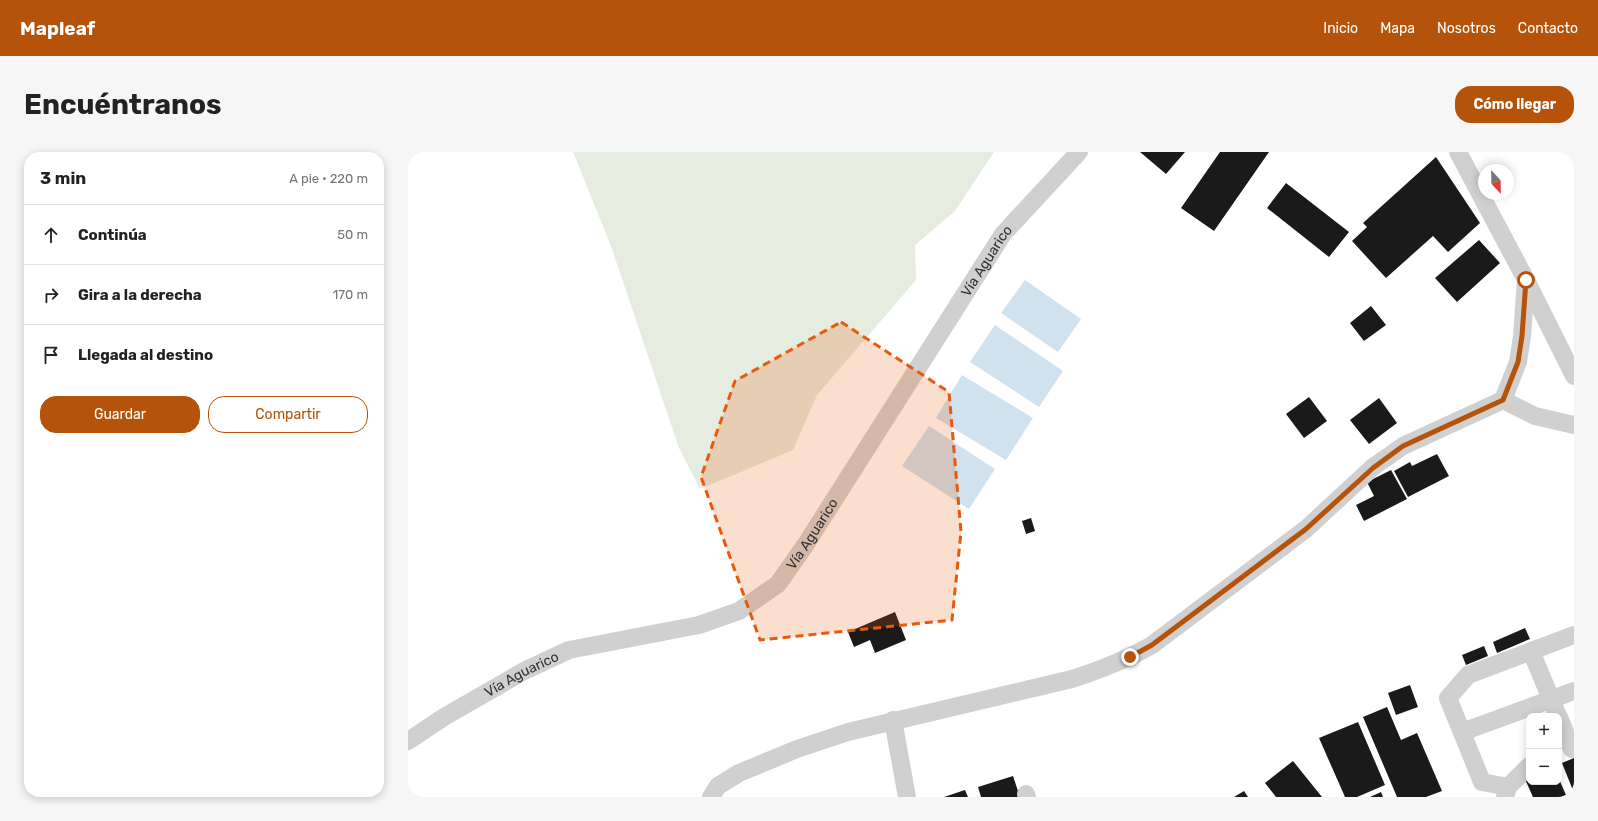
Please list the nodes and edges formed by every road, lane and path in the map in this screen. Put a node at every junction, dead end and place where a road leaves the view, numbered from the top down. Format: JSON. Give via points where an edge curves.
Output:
{"nodes":[{"id":1,"x":1079,"y":152,"type":"edge"},
{"id":2,"x":1458,"y":152,"type":"edge"},
{"id":3,"x":1526,"y":280,"type":"junction"},
{"id":4,"x":1574,"y":376,"type":"edge"},
{"id":5,"x":1503,"y":400,"type":"junction"},
{"id":6,"x":1574,"y":425,"type":"edge"},
{"id":7,"x":1574,"y":634,"type":"edge"},
{"id":8,"x":1531,"y":651,"type":"junction"},
{"id":9,"x":1574,"y":691,"type":"edge"},
{"id":10,"x":1551,"y":699,"type":"junction"},
{"id":11,"x":1557,"y":713,"type":"edge"},
{"id":12,"x":894,"y":720,"type":"junction"},
{"id":13,"x":1562,"y":728,"type":"edge"},
{"id":14,"x":1462,"y":732,"type":"junction"},
{"id":15,"x":408,"y":741,"type":"edge"},
{"id":16,"x":1568,"y":750,"type":"edge"},
{"id":17,"x":1526,"y":769,"type":"edge"},
{"id":18,"x":1506,"y":792,"type":"edge"},
{"id":19,"x":711,"y":797,"type":"edge"},
{"id":20,"x":907,"y":797,"type":"edge"}],
"edges":[{"from":1,"to":15,"type":"street","name":"Vía Aguarico","via":[[1003,234],[778,584],[739,611],[699,625],[569,650],[524,671]]},
{"from":2,"to":3,"type":"street"},
{"from":3,"to":4,"type":"street"},
{"from":3,"to":5,"type":"street","via":[[1518,362]]},
{"from":5,"to":6,"type":"street","via":[[1535,416]]},
{"from":5,"to":12,"type":"street","via":[[1403,446],[1373,468],[1306,529],[1152,645],[1130,657],[1072,678]]},
{"from":7,"to":8,"type":"street"},
{"from":8,"to":10,"type":"street"},
{"from":8,"to":14,"type":"street","via":[[1468,675],[1448,698]]},
{"from":9,"to":10,"type":"street"},
{"from":10,"to":11,"type":"street"},
{"from":10,"to":14,"type":"street"},
{"from":12,"to":19,"type":"street","via":[[848,732],[761,764],[718,786]]},
{"from":12,"to":20,"type":"street"},
{"from":13,"to":16,"type":"street"},
{"from":14,"to":18,"type":"street","via":[[1482,782]]},
{"from":17,"to":18,"type":"street"}]}
